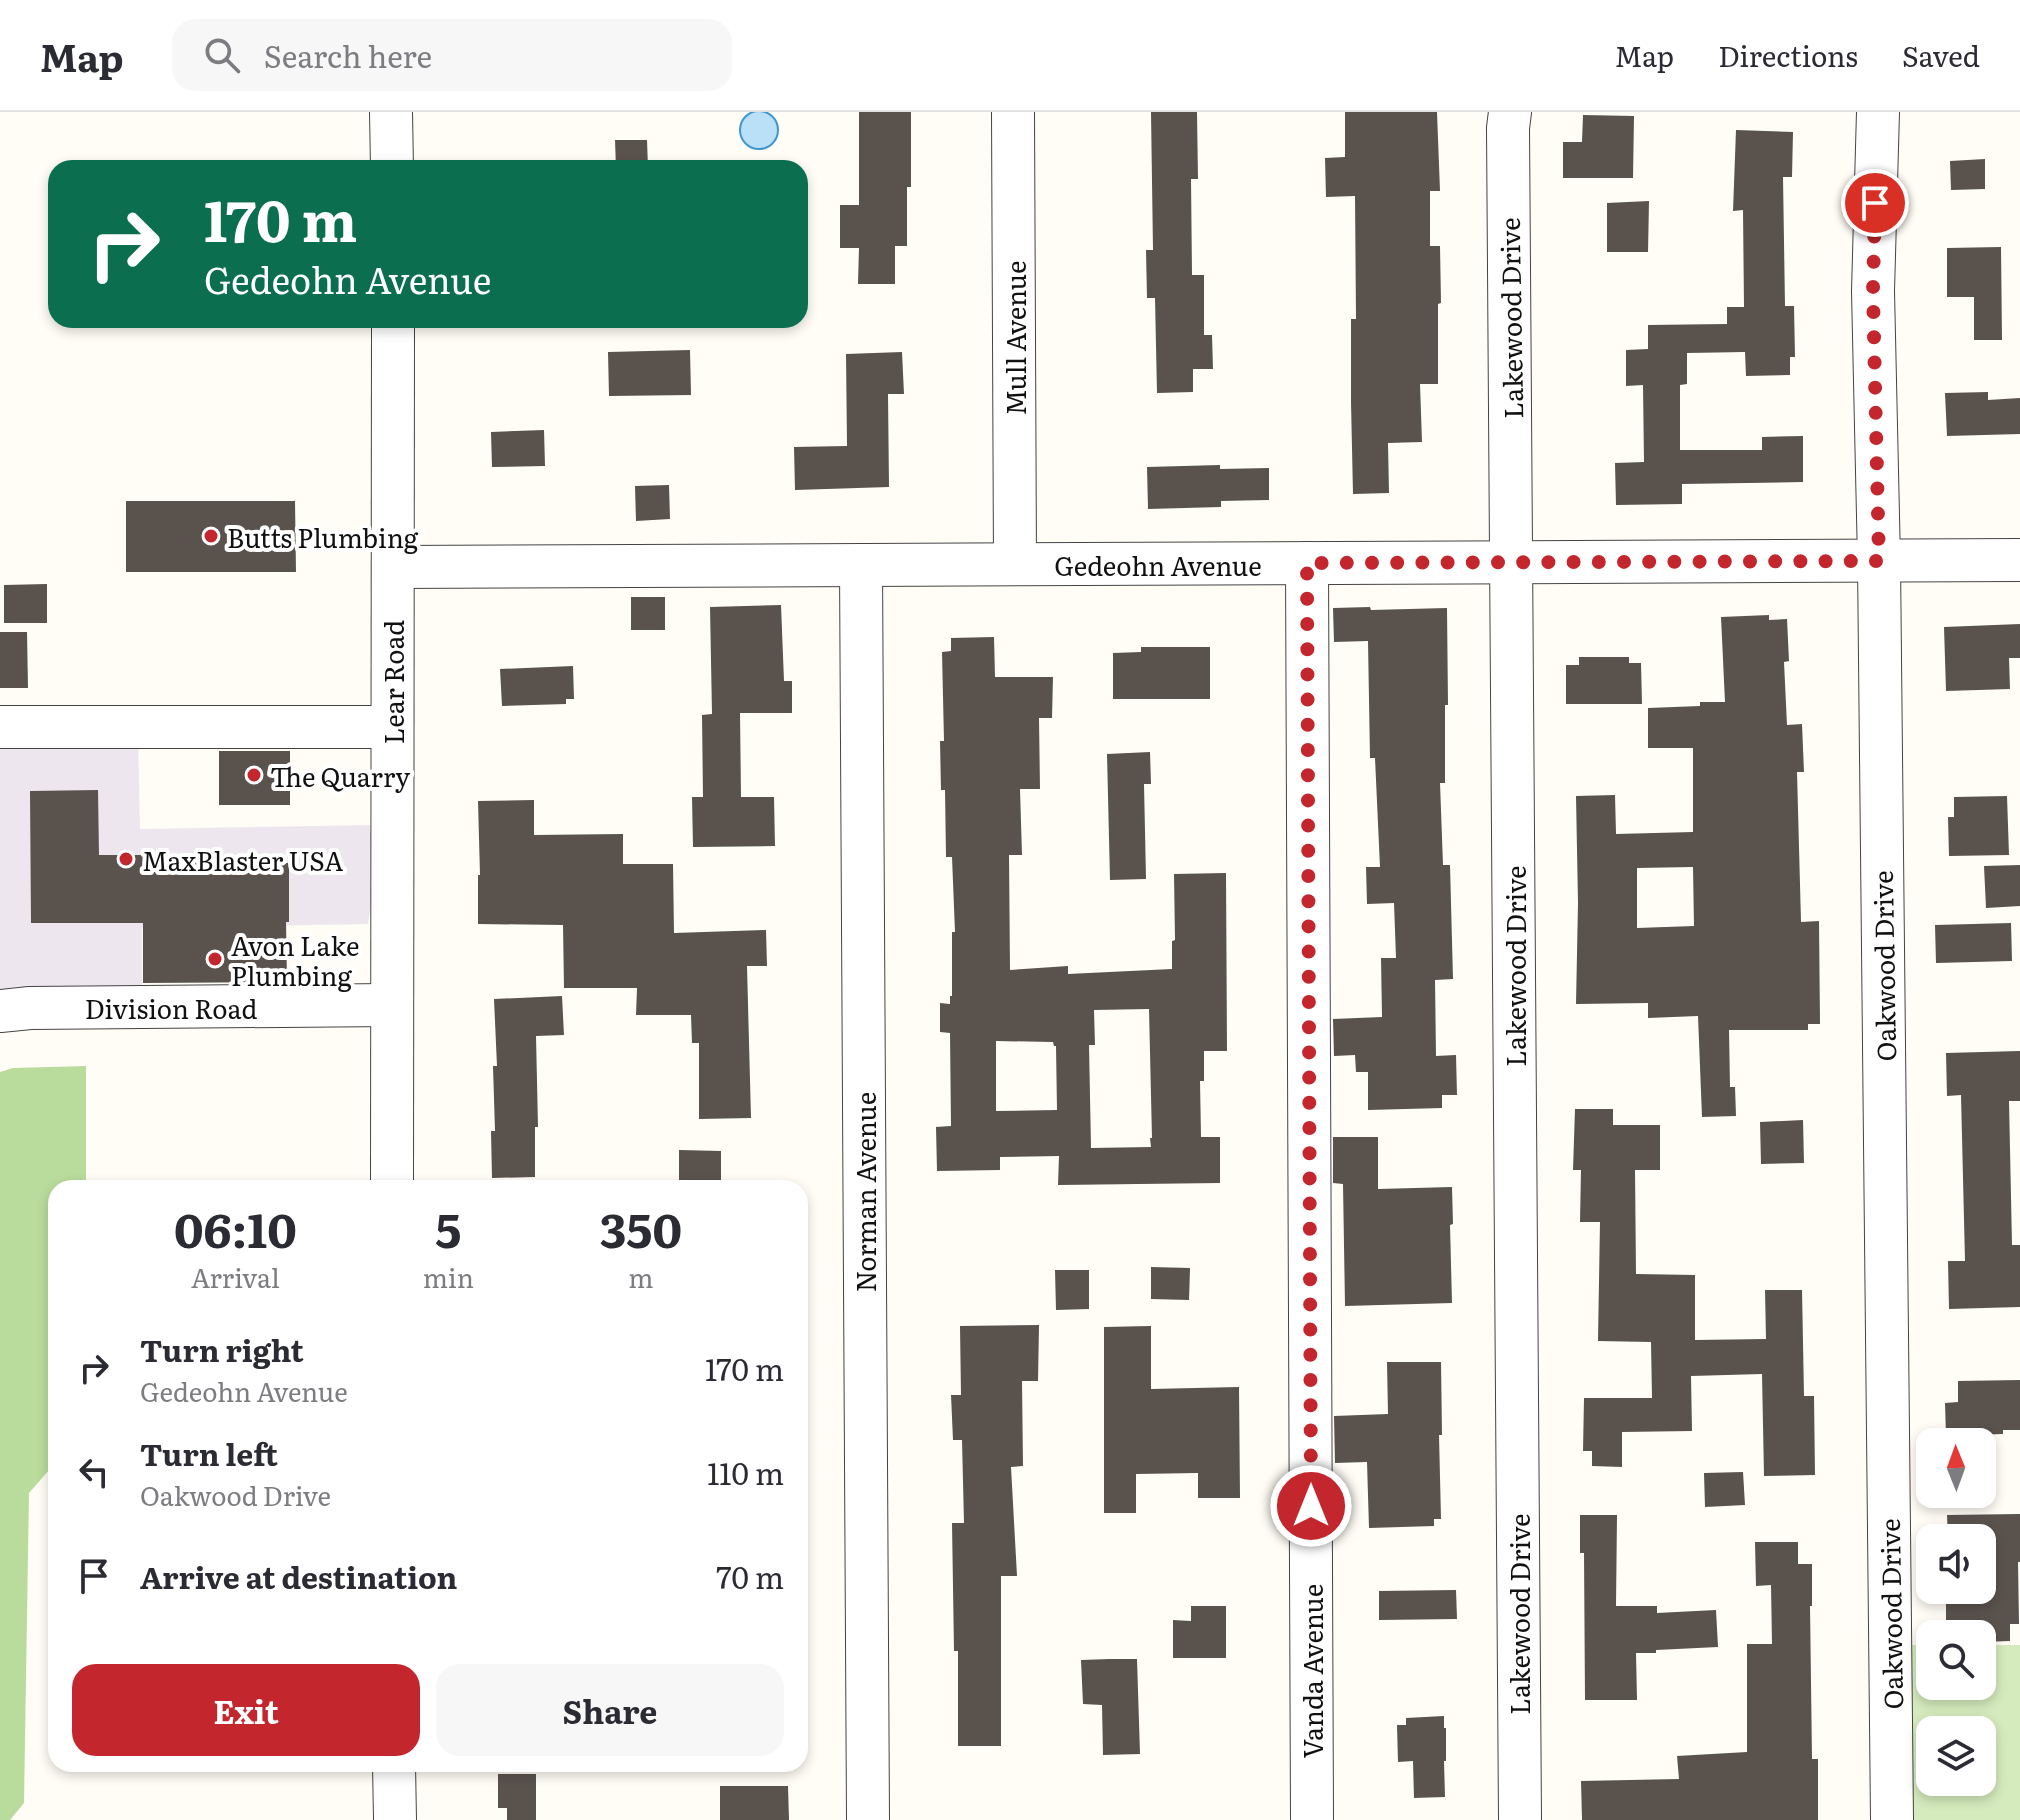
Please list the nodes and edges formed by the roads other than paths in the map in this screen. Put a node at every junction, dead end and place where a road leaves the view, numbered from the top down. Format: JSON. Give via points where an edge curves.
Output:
{"nodes":[{"id":1,"x":391,"y":112,"type":"edge"},
{"id":2,"x":1013,"y":112,"type":"edge"},
{"id":3,"x":1510,"y":112,"type":"edge"},
{"id":4,"x":1878,"y":112,"type":"edge"},
{"id":5,"x":392,"y":160,"type":"edge"},
{"id":6,"x":393,"y":328,"type":"edge"},
{"id":7,"x":2020,"y":560,"type":"edge"},
{"id":8,"x":1879,"y":561,"type":"junction"},
{"id":9,"x":1512,"y":562,"type":"junction"},
{"id":10,"x":1307,"y":563,"type":"junction"},
{"id":11,"x":1015,"y":564,"type":"junction"},
{"id":12,"x":861,"y":565,"type":"junction"},
{"id":13,"x":393,"y":567,"type":"junction"},
{"id":14,"x":0,"y":727,"type":"edge"},
{"id":15,"x":392,"y":727,"type":"junction"},
{"id":16,"x":391,"y":1005,"type":"junction"},
{"id":17,"x":0,"y":1011,"type":"edge"},
{"id":18,"x":392,"y":1180,"type":"edge"},
{"id":19,"x":394,"y":1772,"type":"edge"},
{"id":20,"x":395,"y":1820,"type":"edge"},
{"id":21,"x":868,"y":1820,"type":"edge"},
{"id":22,"x":1312,"y":1820,"type":"edge"},
{"id":23,"x":1520,"y":1820,"type":"edge"},
{"id":24,"x":1892,"y":1820,"type":"edge"}],
"edges":[{"from":1,"to":5,"type":"street"},
{"from":2,"to":11,"type":"street","name":"Mull Avenue"},
{"from":3,"to":9,"type":"street","name":"Lakewood Drive"},
{"from":4,"to":8,"type":"street","name":"Oakwood Drive","via":[[1873,291]]},
{"from":6,"to":13,"type":"street","name":"Lear Road"},
{"from":7,"to":8,"type":"street","name":"Gedeohn Avenue"},
{"from":8,"to":9,"type":"street","name":"Gedeohn Avenue"},
{"from":8,"to":24,"type":"street","name":"Oakwood Drive"},
{"from":9,"to":10,"type":"street","name":"Gedeohn Avenue"},
{"from":9,"to":23,"type":"street","name":"Lakewood Drive"},
{"from":10,"to":11,"type":"street","name":"Gedeohn Avenue"},
{"from":10,"to":22,"type":"street","name":"Vanda Avenue"},
{"from":11,"to":12,"type":"street","name":"Gedeohn Avenue"},
{"from":12,"to":13,"type":"street","name":"Gedeohn Avenue"},
{"from":12,"to":21,"type":"street","name":"Norman Avenue"},
{"from":13,"to":15,"type":"street","name":"Lear Road"},
{"from":14,"to":15,"type":"street"},
{"from":15,"to":16,"type":"street","name":"Lear Road"},
{"from":16,"to":17,"type":"street","name":"Division Road"},
{"from":16,"to":18,"type":"street","name":"Lear Road"},
{"from":19,"to":20,"type":"street"}]}
